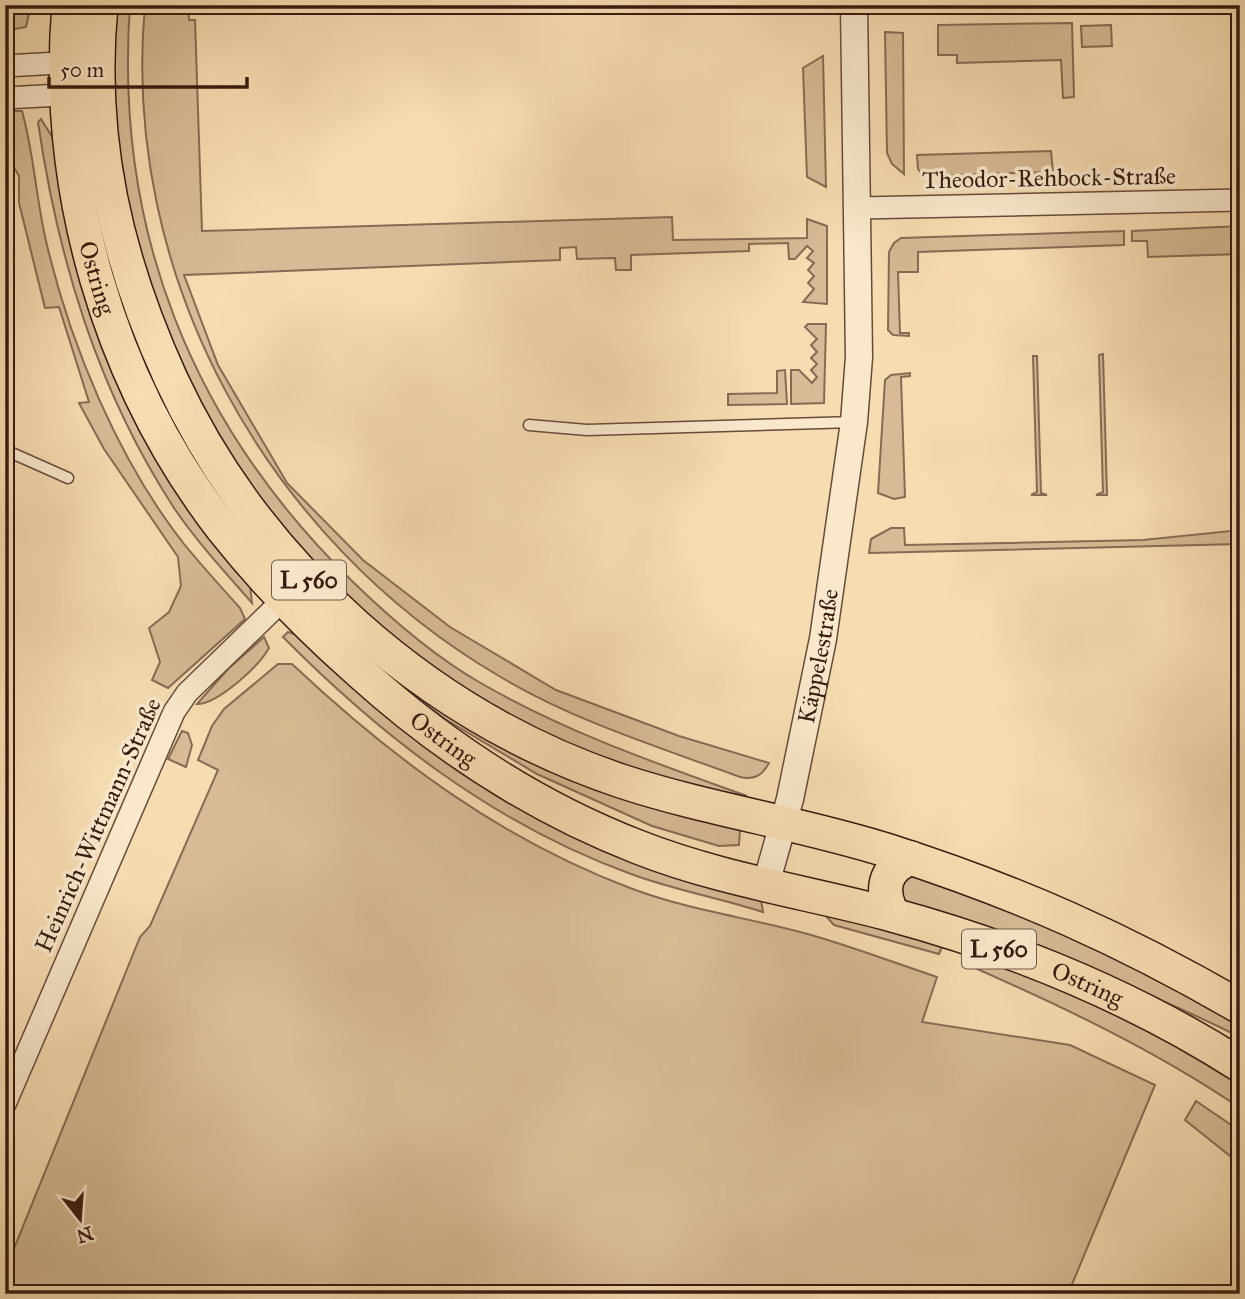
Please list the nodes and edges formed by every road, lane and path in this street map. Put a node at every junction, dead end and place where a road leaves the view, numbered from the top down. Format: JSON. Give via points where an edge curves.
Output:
{"nodes":[{"id":1,"x":69,"y":5,"type":"edge"},
{"id":2,"x":101,"y":5,"type":"edge"},
{"id":3,"x":854,"y":5,"type":"edge"},
{"id":4,"x":5,"y":66,"type":"edge"},
{"id":5,"x":87,"y":73,"type":"junction"},
{"id":6,"x":66,"y":95,"type":"junction"},
{"id":7,"x":5,"y":98,"type":"edge"},
{"id":8,"x":1240,"y":200,"type":"edge"},
{"id":9,"x":859,"y":208,"type":"junction"},
{"id":10,"x":854,"y":422,"type":"junction"},
{"id":11,"x":529,"y":425,"type":"dead end"},
{"id":12,"x":5,"y":450,"type":"edge"},
{"id":13,"x":68,"y":478,"type":"dead end"},
{"id":14,"x":284,"y":599,"type":"junction"},
{"id":15,"x":784,"y":824,"type":"junction"},
{"id":16,"x":911,"y":858,"type":"junction"},
{"id":17,"x":766,"y":884,"type":"junction"},
{"id":18,"x":893,"y":915,"type":"junction"},
{"id":19,"x":1240,"y":1007,"type":"edge"},
{"id":20,"x":1240,"y":1065,"type":"edge"},
{"id":21,"x":5,"y":1104,"type":"edge"}],
"edges":[{"from":1,"to":5,"type":"main road","name":"Ostring","number":"L 560"},
{"from":2,"to":5,"type":"main road","name":"Ostring","number":"L 560"},
{"from":3,"to":9,"type":"street","name":"Käppelestraße"},
{"from":4,"to":5,"type":"street"},
{"from":5,"to":6,"type":"main road","name":"Ostring","number":"L 560"},
{"from":5,"to":15,"type":"main road","name":"Ostring","number":"L 560","via":[[109,196],[143,318],[183,405],[217,463],[251,514],[304,574],[395,658],[463,705],[542,748],[630,783]]},
{"from":6,"to":7,"type":"street"},
{"from":6,"to":14,"type":"main road","name":"Ostring","number":"L 560","via":[[77,194],[92,265],[129,365],[152,416],[221,527]]},
{"from":8,"to":9,"type":"street","name":"Theodor-Rehbock-Straße"},
{"from":9,"to":10,"type":"street","name":"Käppelestraße"},
{"from":10,"to":11,"type":"lane","via":[[587,430]]},
{"from":10,"to":15,"type":"street","name":"Käppelestraße","via":[[823,639]]},
{"from":12,"to":13,"type":"lane"},
{"from":14,"to":17,"type":"main road","name":"Ostring","number":"L 560","via":[[380,690],[509,784],[639,848]]},
{"from":14,"to":21,"type":"street","name":"Heinrich-Wittmann-Straße","via":[[196,684],[174,712]]},
{"from":15,"to":16,"type":"main road","name":"Ostring","number":"L 560"},
{"from":15,"to":17,"type":"street","name":"Käppelestraße"},
{"from":16,"to":18,"type":"main road","via":[[886,879],[886,901]]},
{"from":16,"to":19,"type":"main road","name":"Ostring","number":"L 560","via":[[1077,920]]},
{"from":17,"to":18,"type":"main road","name":"Ostring","number":"L 560"},
{"from":18,"to":20,"type":"main road","name":"Ostring","number":"L 560","via":[[1058,971],[1128,1003]]}]}
